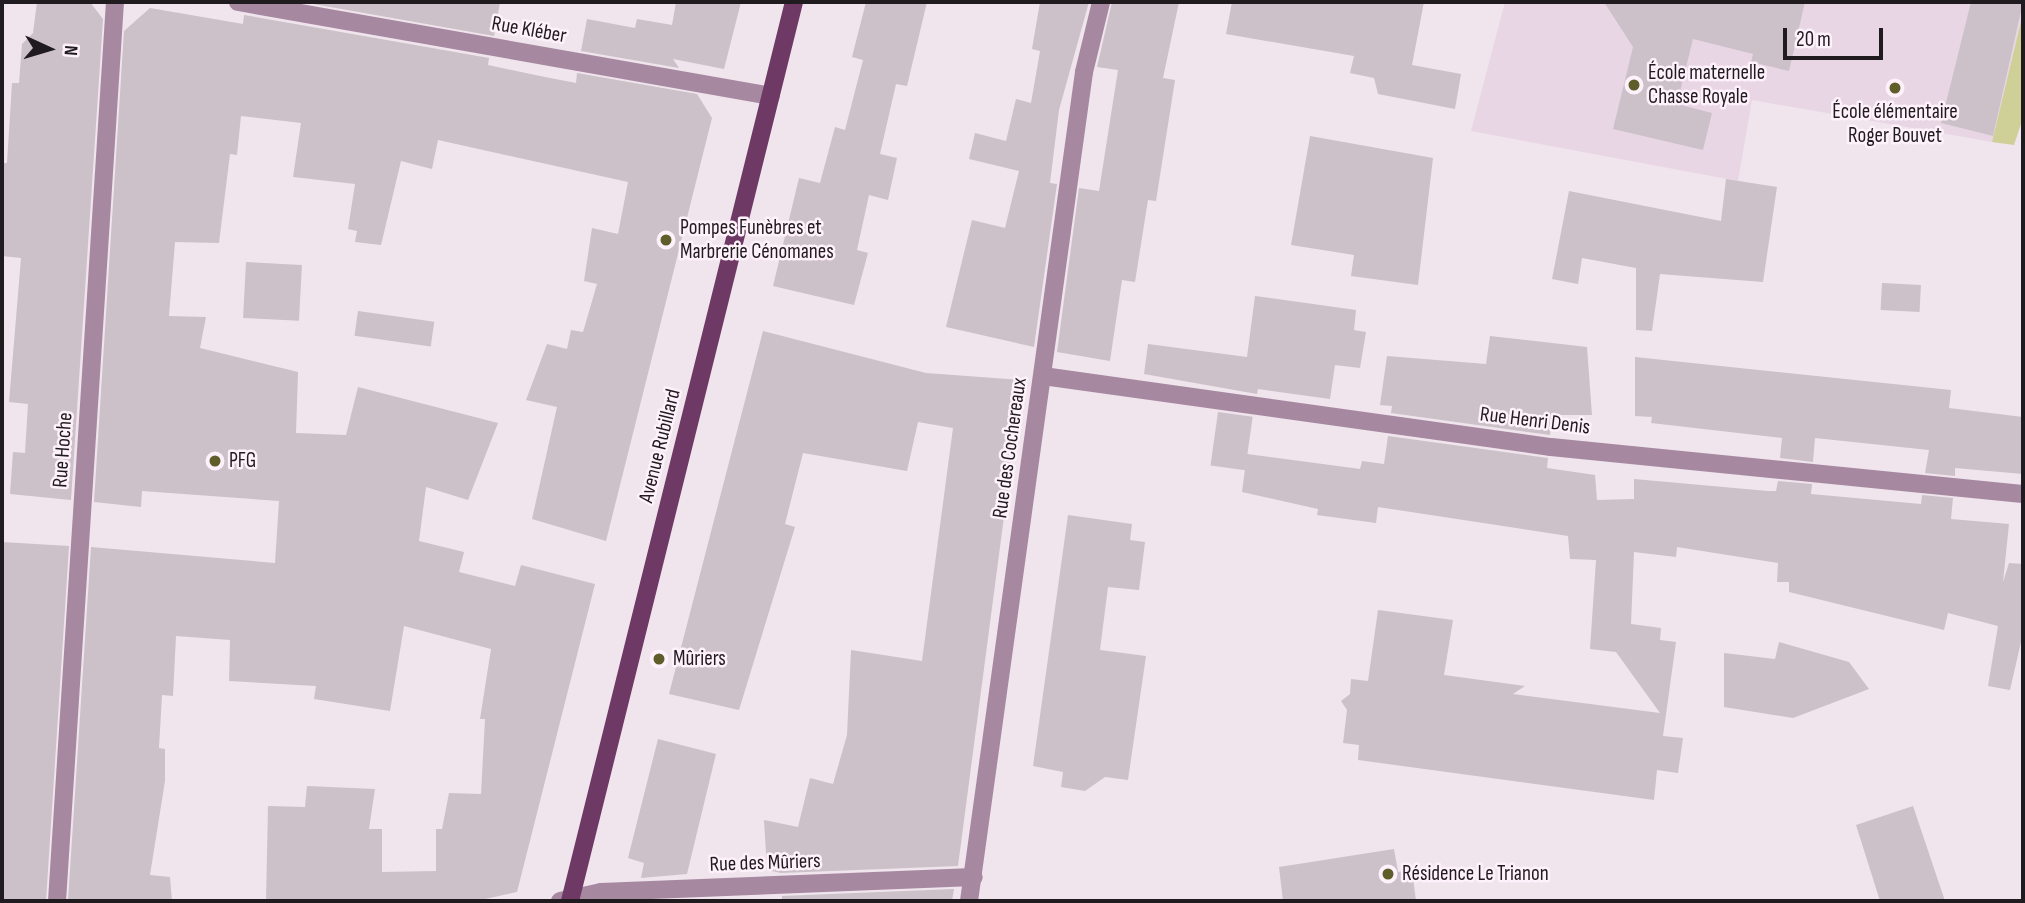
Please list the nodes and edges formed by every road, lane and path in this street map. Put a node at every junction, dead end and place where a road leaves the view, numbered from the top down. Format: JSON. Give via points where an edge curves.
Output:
{"nodes":[{"id":1,"x":115,"y":2,"type":"edge"},
{"id":2,"x":238,"y":2,"type":"edge"},
{"id":3,"x":794,"y":2,"type":"edge"},
{"id":4,"x":1101,"y":2,"type":"edge"},
{"id":5,"x":771,"y":96,"type":"junction"},
{"id":6,"x":1043,"y":376,"type":"junction"},
{"id":7,"x":2023,"y":494,"type":"edge"},
{"id":8,"x":974,"y":877,"type":"junction"},
{"id":9,"x":567,"y":900,"type":"edge"},
{"id":10,"x":57,"y":901,"type":"edge"},
{"id":11,"x":969,"y":901,"type":"edge"}],
"edges":[{"from":1,"to":10,"type":"street","name":"Rue Hoche"},
{"from":2,"to":5,"type":"street","name":"Rue Kléber"},
{"from":3,"to":5,"type":"main road","name":"Avenue Rubillard"},
{"from":4,"to":6,"type":"street","name":"Rue des Cochereaux","via":[[1084,72]]},
{"from":5,"to":9,"type":"main road","name":"Avenue Rubillard"},
{"from":6,"to":7,"type":"street","name":"Rue Henri Denis","via":[[1551,447]]},
{"from":6,"to":8,"type":"street","name":"Rue des Cochereaux"},
{"from":8,"to":9,"type":"street","name":"Rue des Mûriers"},
{"from":8,"to":11,"type":"street","name":"Rue des Cochereaux"}]}
